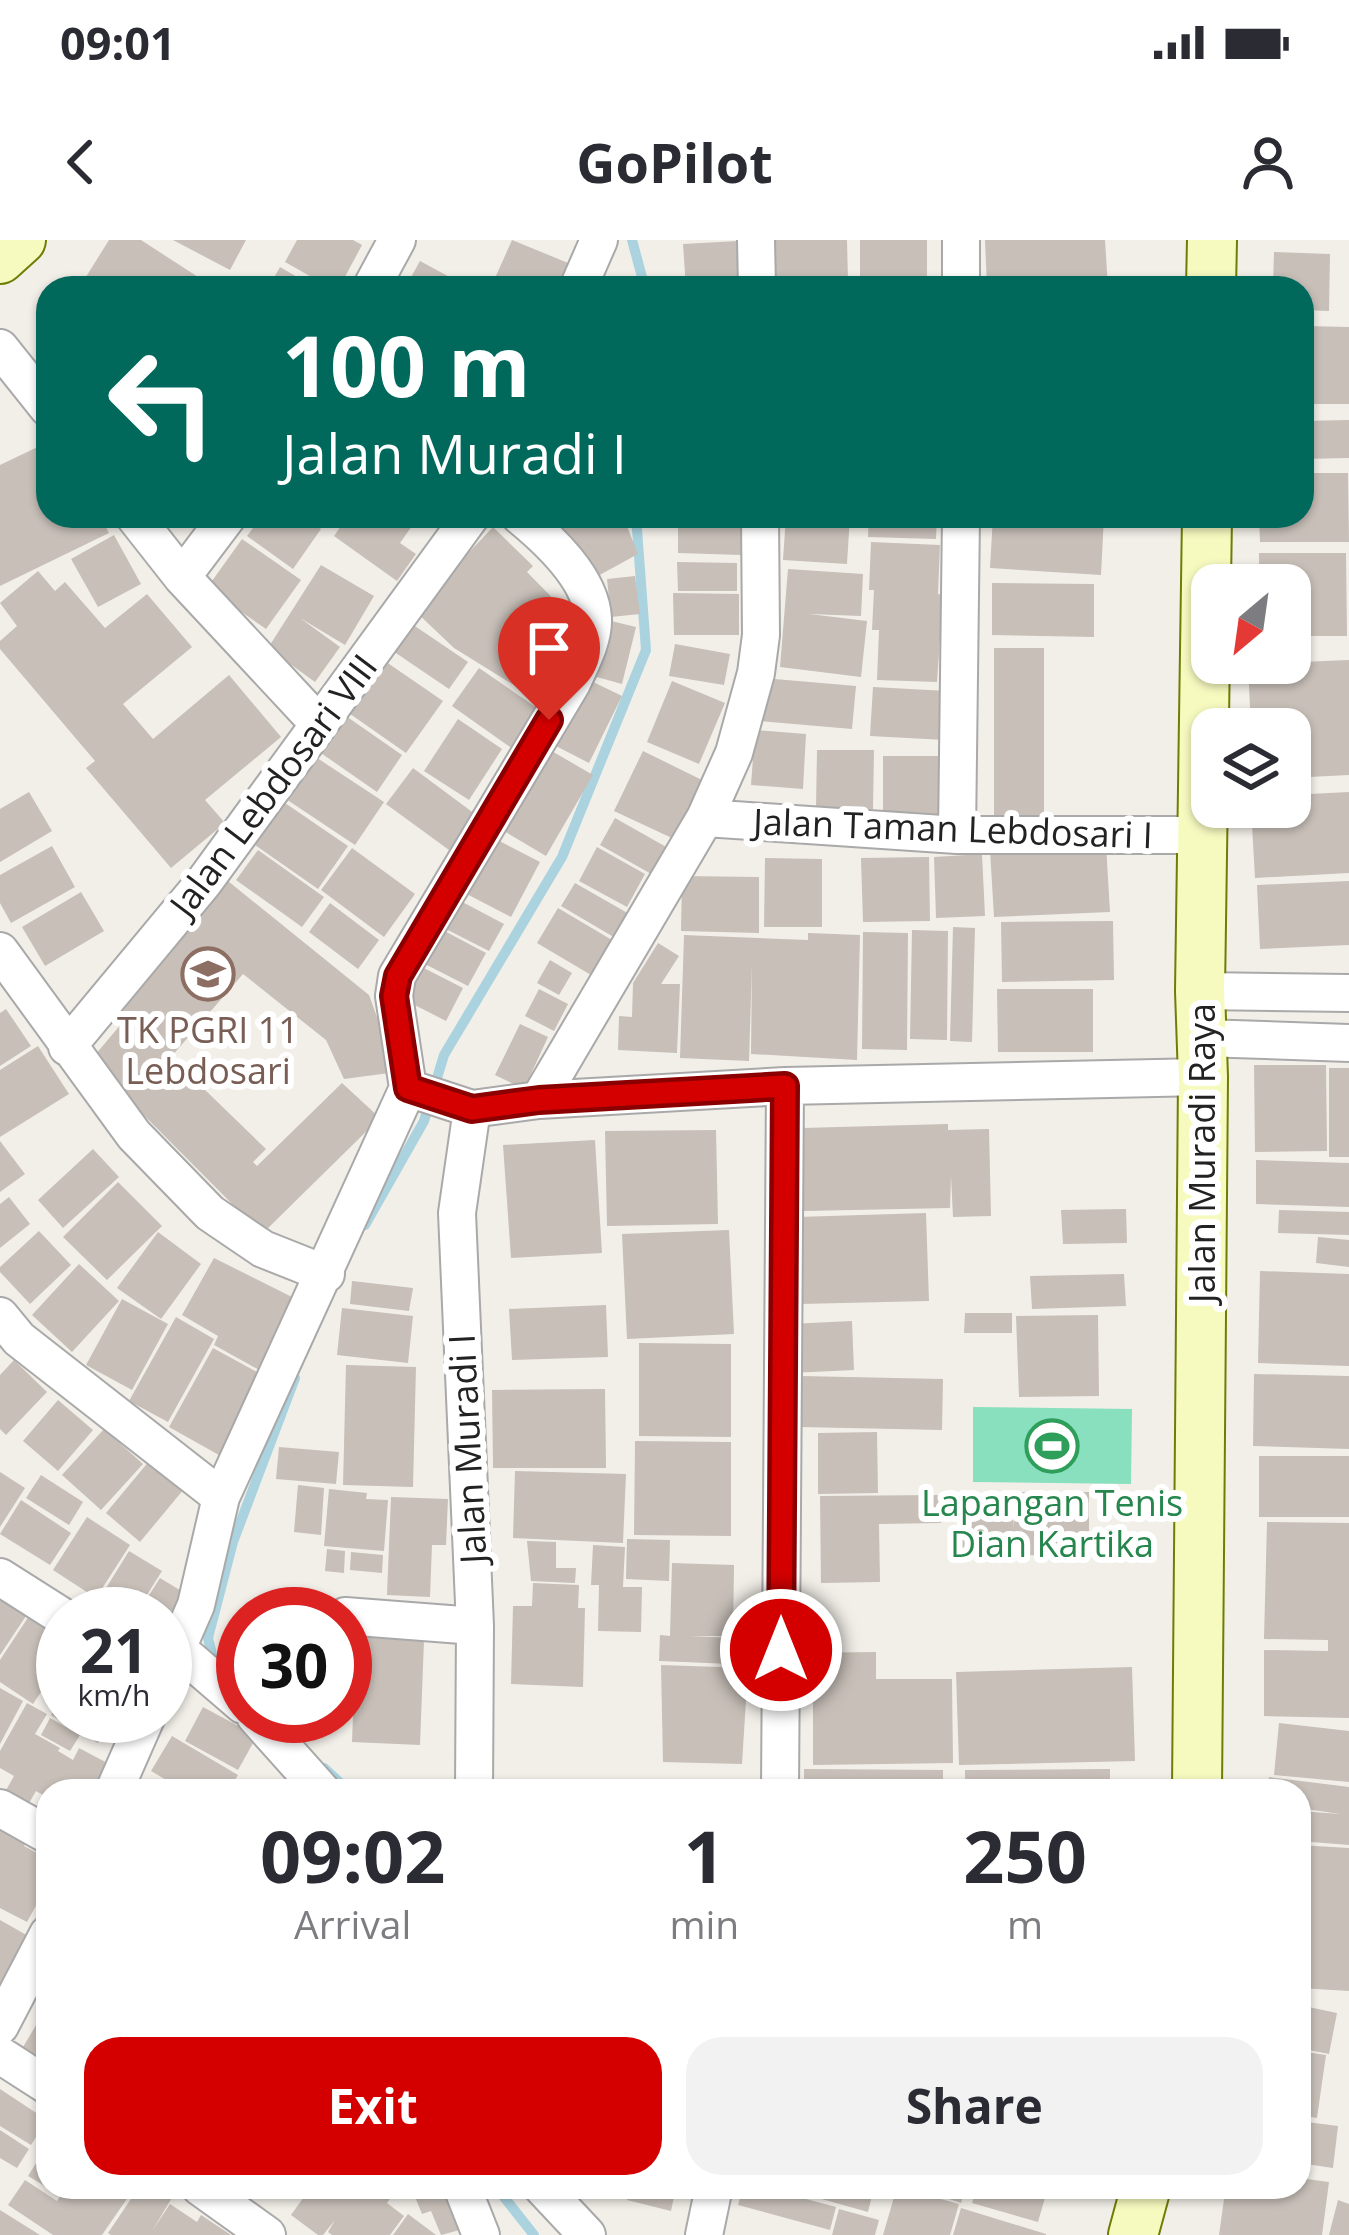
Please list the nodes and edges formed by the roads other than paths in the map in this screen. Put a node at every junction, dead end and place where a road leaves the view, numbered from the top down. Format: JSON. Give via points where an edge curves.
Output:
{"nodes":[{"id":1,"x":21,"y":240,"type":"edge"},
{"id":2,"x":397,"y":240,"type":"edge"},
{"id":3,"x":599,"y":240,"type":"edge"},
{"id":4,"x":756,"y":240,"type":"edge"},
{"id":5,"x":961,"y":240,"type":"edge"},
{"id":6,"x":1212,"y":240,"type":"edge"},
{"id":7,"x":0,"y":260,"type":"edge"},
{"id":8,"x":378,"y":276,"type":"edge"},
{"id":9,"x":583,"y":276,"type":"edge"},
{"id":10,"x":757,"y":276,"type":"edge"},
{"id":11,"x":962,"y":276,"type":"edge"},
{"id":12,"x":1211,"y":276,"type":"edge"},
{"id":13,"x":0,"y":348,"type":"edge"},
{"id":14,"x":36,"y":393,"type":"edge"},
{"id":15,"x":143,"y":528,"type":"edge"},
{"id":16,"x":219,"y":528,"type":"edge"},
{"id":17,"x":462,"y":528,"type":"edge"},
{"id":18,"x":535,"y":528,"type":"edge"},
{"id":19,"x":760,"y":528,"type":"edge"},
{"id":20,"x":962,"y":528,"type":"edge"},
{"id":21,"x":1207,"y":528,"type":"edge"},
{"id":22,"x":182,"y":578,"type":"junction"},
{"id":23,"x":319,"y":724,"type":"junction"},
{"id":24,"x":704,"y":818,"type":"junction"},
{"id":25,"x":957,"y":835,"type":"junction"},
{"id":26,"x":1201,"y":835,"type":"junction"},
{"id":27,"x":0,"y":951,"type":"edge"},
{"id":28,"x":1349,"y":993,"type":"edge"},
{"id":29,"x":1202,"y":1036,"type":"junction"},
{"id":30,"x":1349,"y":1043,"type":"edge"},
{"id":31,"x":67,"y":1047,"type":"junction"},
{"id":32,"x":785,"y":1086,"type":"junction"},
{"id":33,"x":411,"y":1090,"type":"junction"},
{"id":34,"x":539,"y":1100,"type":"junction"},
{"id":35,"x":462,"y":1106,"type":"junction"},
{"id":36,"x":326,"y":1274,"type":"junction"},
{"id":37,"x":0,"y":1316,"type":"edge"},
{"id":38,"x":220,"y":1497,"type":"junction"},
{"id":39,"x":0,"y":1576,"type":"edge"},
{"id":40,"x":36,"y":1599,"type":"edge"},
{"id":41,"x":192,"y":1615,"type":"edge"},
{"id":42,"x":372,"y":1618,"type":"edge"},
{"id":43,"x":475,"y":1626,"type":"junction"},
{"id":44,"x":135,"y":1743,"type":"edge"},
{"id":45,"x":283,"y":1743,"type":"edge"},
{"id":46,"x":120,"y":1779,"type":"edge"},
{"id":47,"x":312,"y":1779,"type":"edge"},
{"id":48,"x":474,"y":1779,"type":"edge"},
{"id":49,"x":780,"y":1779,"type":"edge"},
{"id":50,"x":1197,"y":1779,"type":"edge"},
{"id":51,"x":0,"y":1808,"type":"edge"},
{"id":52,"x":36,"y":1828,"type":"edge"},
{"id":53,"x":36,"y":1957,"type":"edge"},
{"id":54,"x":0,"y":2026,"type":"edge"},
{"id":55,"x":0,"y":2055,"type":"edge"},
{"id":56,"x":36,"y":2078,"type":"edge"},
{"id":57,"x":217,"y":2199,"type":"edge"},
{"id":58,"x":467,"y":2199,"type":"edge"},
{"id":59,"x":553,"y":2199,"type":"edge"},
{"id":60,"x":712,"y":2199,"type":"edge"},
{"id":61,"x":1143,"y":2199,"type":"edge"},
{"id":62,"x":267,"y":2235,"type":"edge"},
{"id":63,"x":481,"y":2235,"type":"edge"},
{"id":64,"x":587,"y":2235,"type":"edge"},
{"id":65,"x":704,"y":2235,"type":"edge"},
{"id":66,"x":1133,"y":2235,"type":"edge"}],
"edges":[{"from":1,"to":7,"type":"street"},
{"from":2,"to":8,"type":"street"},
{"from":3,"to":9,"type":"street"},
{"from":4,"to":10,"type":"street"},
{"from":5,"to":11,"type":"street"},
{"from":6,"to":12,"type":"street"},
{"from":13,"to":14,"type":"street"},
{"from":15,"to":22,"type":"street"},
{"from":16,"to":22,"type":"street"},
{"from":17,"to":23,"type":"street","name":"Jalan Lebdosari VIII"},
{"from":18,"to":33,"type":"street","via":[[579,582],[593,616],[588,646],[398,976],[394,996]]},
{"from":19,"to":24,"type":"street","via":[[756,673],[734,753]]},
{"from":20,"to":25,"type":"street"},
{"from":21,"to":26,"type":"street","name":"Jalan Muradi Raya"},
{"from":22,"to":23,"type":"street"},
{"from":23,"to":31,"type":"street","name":"Jalan Lebdosari VIII","via":[[204,882]]},
{"from":24,"to":25,"type":"street","name":"Jalan Taman Lebdosari I"},
{"from":24,"to":34,"type":"street"},
{"from":25,"to":26,"type":"street","name":"Jalan Taman Lebdosari I"},
{"from":26,"to":29,"type":"street","name":"Jalan Muradi Raya"},
{"from":27,"to":31,"type":"street"},
{"from":28,"to":29,"type":"street"},
{"from":29,"to":30,"type":"street"},
{"from":29,"to":32,"type":"street"},
{"from":29,"to":50,"type":"street","name":"Jalan Muradi Raya"},
{"from":31,"to":36,"type":"street","via":[[134,1135],[210,1214],[262,1249]]},
{"from":32,"to":34,"type":"street"},
{"from":32,"to":49,"type":"street"},
{"from":33,"to":35,"type":"street"},
{"from":33,"to":36,"type":"street"},
{"from":34,"to":35,"type":"street"},
{"from":35,"to":43,"type":"street","name":"Jalan Muradi I","via":[[457,1213]]},
{"from":36,"to":38,"type":"street"},
{"from":37,"to":38,"type":"street"},
{"from":38,"to":41,"type":"street"},
{"from":39,"to":40,"type":"street"},
{"from":42,"to":43,"type":"street"},
{"from":43,"to":48,"type":"street","name":"Jalan Muradi I"},
{"from":44,"to":46,"type":"street"},
{"from":45,"to":47,"type":"street"},
{"from":51,"to":52,"type":"street"},
{"from":53,"to":54,"type":"street"},
{"from":55,"to":56,"type":"street"},
{"from":57,"to":62,"type":"street"},
{"from":58,"to":63,"type":"street"},
{"from":59,"to":64,"type":"street"},
{"from":60,"to":65,"type":"street"},
{"from":61,"to":66,"type":"street"}]}
